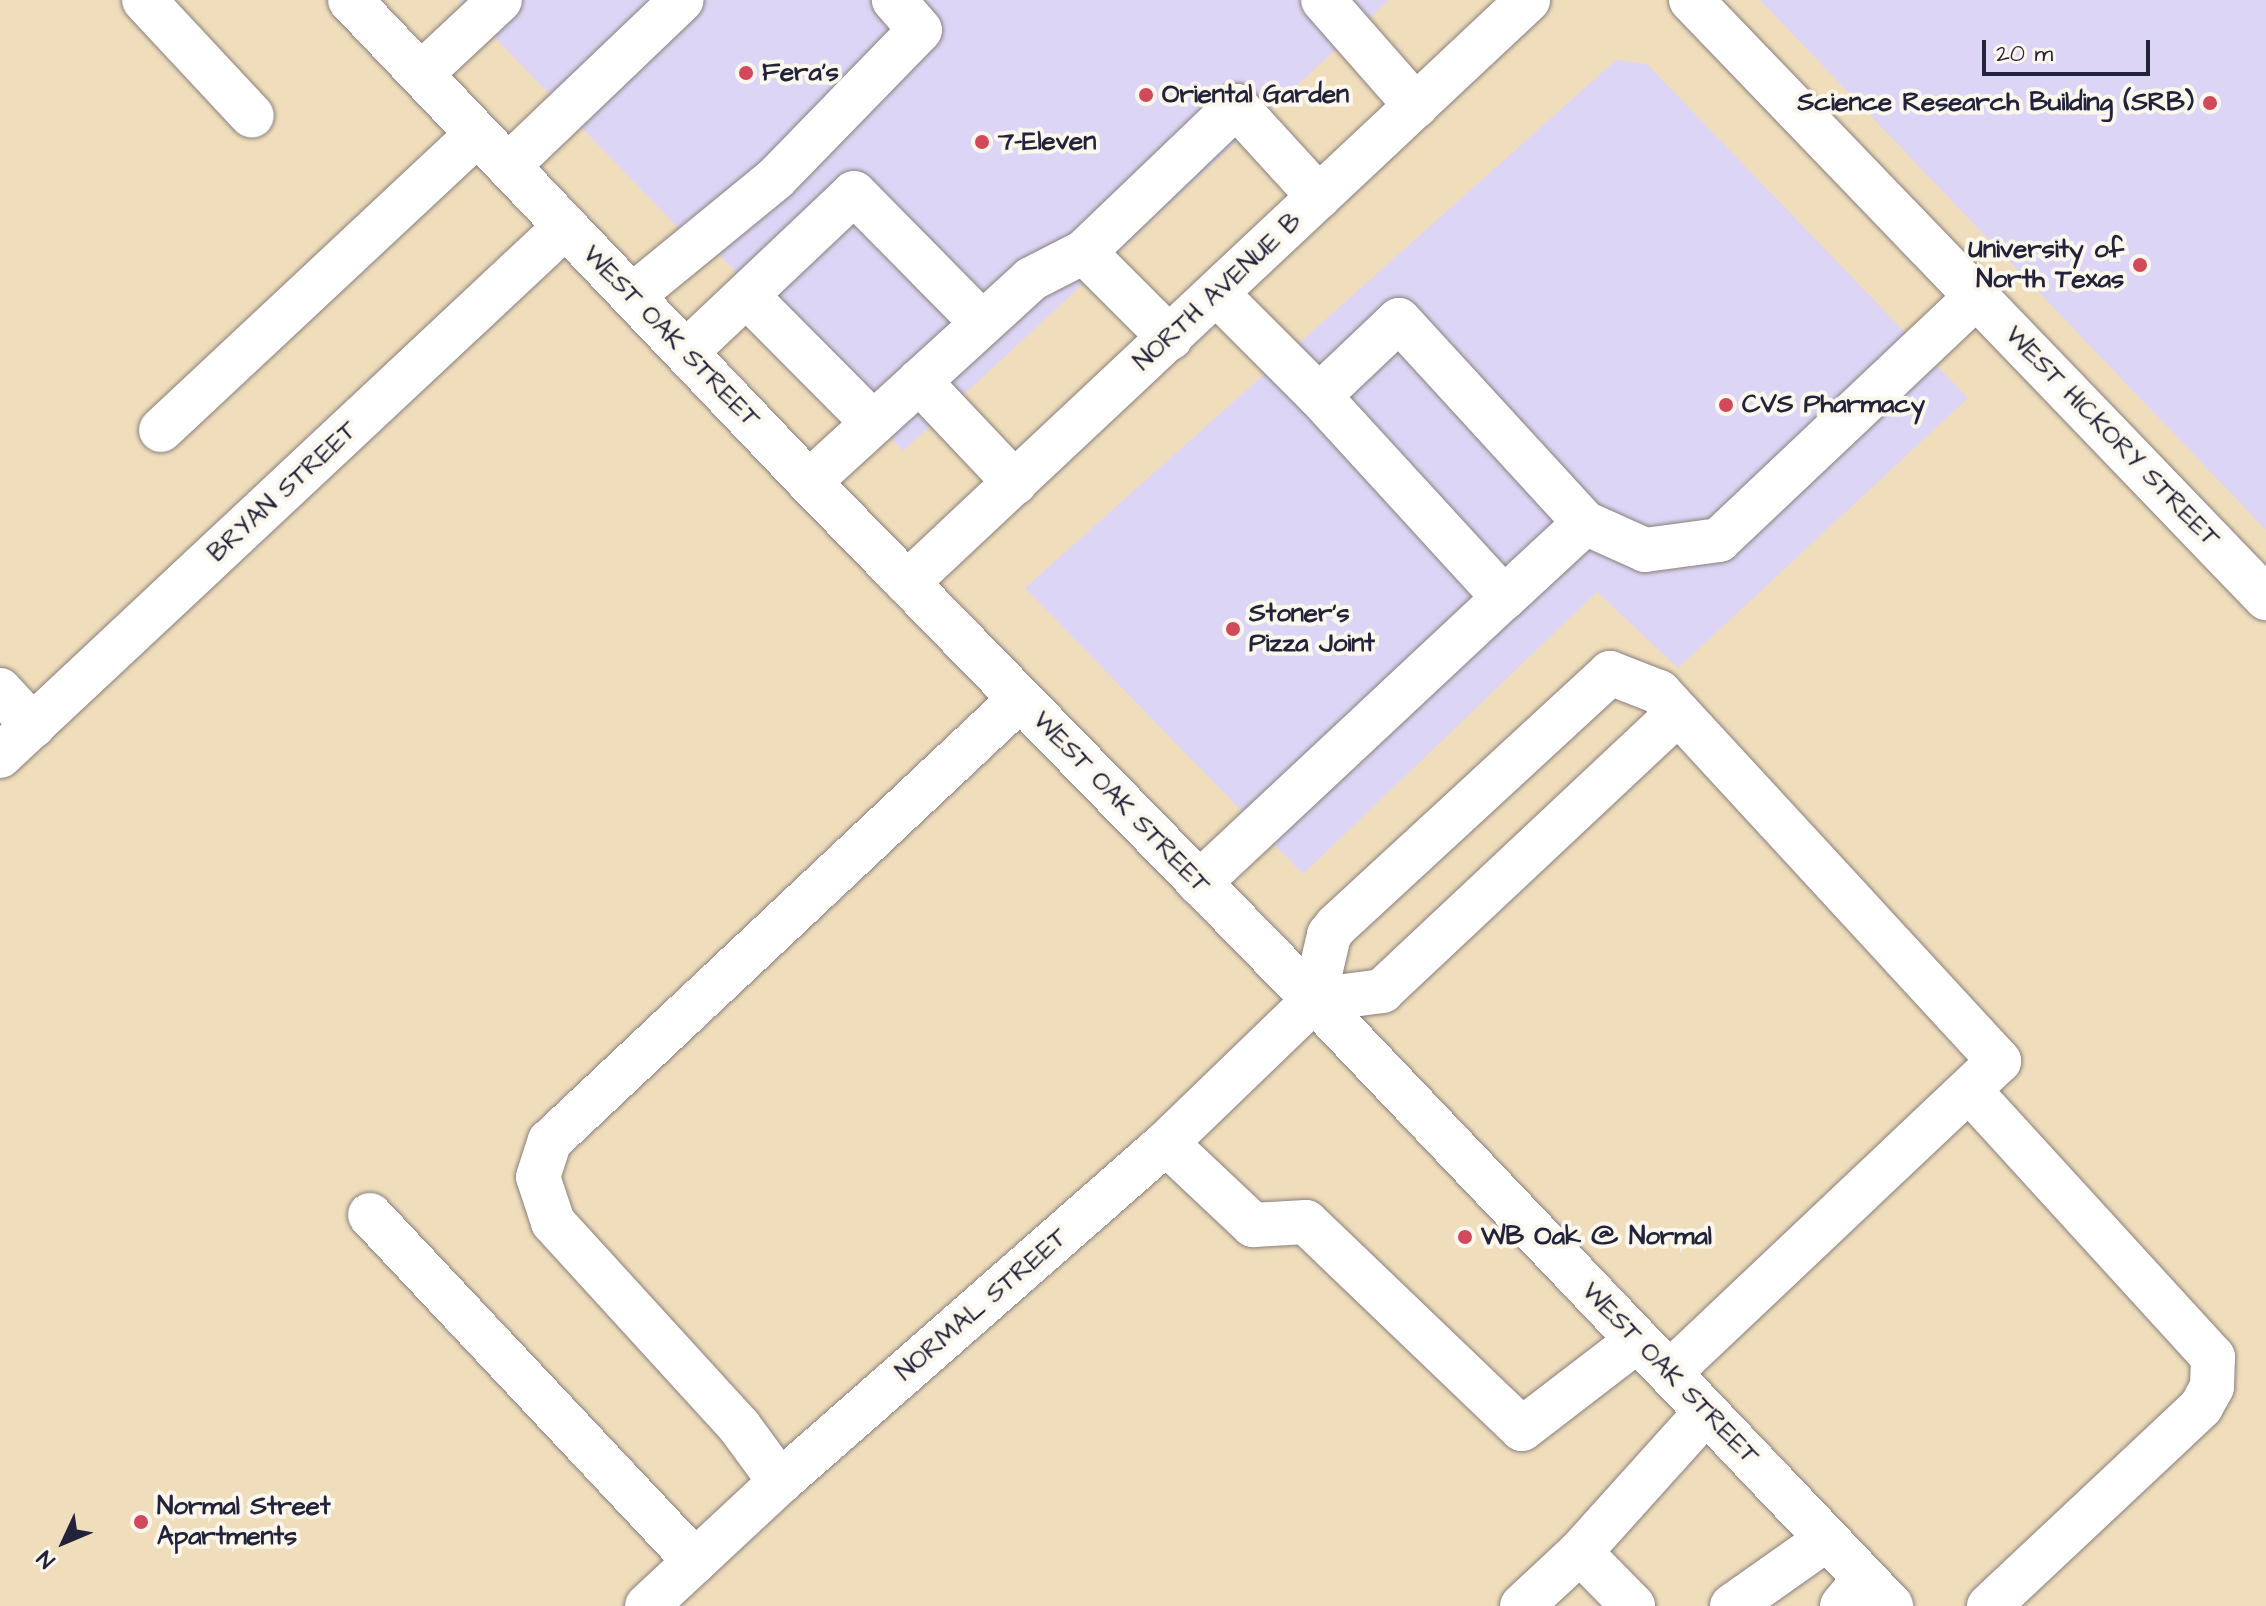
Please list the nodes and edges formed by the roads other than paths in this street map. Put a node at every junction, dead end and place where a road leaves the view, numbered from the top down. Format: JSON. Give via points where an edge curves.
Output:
{"nodes":[{"id":1,"x":144,"y":0,"type":"edge"},
{"id":2,"x":350,"y":0,"type":"edge"},
{"id":3,"x":500,"y":0,"type":"edge"},
{"id":4,"x":682,"y":0,"type":"edge"},
{"id":5,"x":894,"y":0,"type":"edge"},
{"id":6,"x":1323,"y":0,"type":"edge"},
{"id":7,"x":1528,"y":0,"type":"edge"},
{"id":8,"x":1691,"y":0,"type":"edge"},
{"id":9,"x":421,"y":74,"type":"junction"},
{"id":10,"x":1416,"y":106,"type":"junction"},
{"id":11,"x":252,"y":116,"type":"dead end"},
{"id":12,"x":477,"y":134,"type":"junction"},
{"id":13,"x":508,"y":166,"type":"junction"},
{"id":14,"x":1319,"y":197,"type":"junction"},
{"id":15,"x":565,"y":227,"type":"junction"},
{"id":16,"x":1084,"y":252,"type":"junction"},
{"id":17,"x":1217,"y":294,"type":"junction"},
{"id":18,"x":632,"y":296,"type":"junction"},
{"id":19,"x":747,"y":296,"type":"junction"},
{"id":20,"x":1977,"y":296,"type":"junction"},
{"id":21,"x":982,"y":323,"type":"junction"},
{"id":22,"x":1170,"y":338,"type":"junction"},
{"id":23,"x":686,"y":352,"type":"junction"},
{"id":24,"x":919,"y":381,"type":"junction"},
{"id":25,"x":1319,"y":396,"type":"junction"},
{"id":26,"x":873,"y":423,"type":"junction"},
{"id":27,"x":161,"y":430,"type":"dead end"},
{"id":28,"x":809,"y":482,"type":"junction"},
{"id":29,"x":1015,"y":483,"type":"junction"},
{"id":30,"x":1585,"y":523,"type":"junction"},
{"id":31,"x":907,"y":583,"type":"junction"},
{"id":32,"x":1504,"y":598,"type":"junction"},
{"id":33,"x":2266,"y":598,"type":"edge"},
{"id":34,"x":0,"y":690,"type":"edge"},
{"id":35,"x":1020,"y":699,"type":"junction"},
{"id":36,"x":1678,"y":713,"type":"junction"},
{"id":37,"x":33,"y":726,"type":"junction"},
{"id":38,"x":0,"y":756,"type":"edge"},
{"id":39,"x":1199,"y":883,"type":"junction"},
{"id":40,"x":1314,"y":1000,"type":"junction"},
{"id":41,"x":1969,"y":1090,"type":"junction"},
{"id":42,"x":1166,"y":1143,"type":"junction"},
{"id":43,"x":370,"y":1215,"type":"dead end"},
{"id":44,"x":1638,"y":1340,"type":"junction"},
{"id":45,"x":1669,"y":1373,"type":"junction"},
{"id":46,"x":1706,"y":1412,"type":"junction"},
{"id":47,"x":780,"y":1482,"type":"junction"},
{"id":48,"x":1827,"y":1539,"type":"junction"},
{"id":49,"x":1580,"y":1552,"type":"junction"},
{"id":50,"x":695,"y":1561,"type":"junction"},
{"id":51,"x":1866,"y":1597,"type":"edge"},
{"id":52,"x":647,"y":1606,"type":"edge"},
{"id":53,"x":1522,"y":1606,"type":"edge"},
{"id":54,"x":1633,"y":1606,"type":"edge"},
{"id":55,"x":1732,"y":1606,"type":"edge"},
{"id":56,"x":1989,"y":1606,"type":"edge"}],
"edges":[{"from":1,"to":11,"type":"main road"},
{"from":2,"to":9,"type":"main road","name":"WEST OAK STREET"},
{"from":3,"to":9,"type":"main road"},
{"from":4,"to":13,"type":"main road"},
{"from":5,"to":18,"type":"main road","via":[[920,30],[776,178]]},
{"from":6,"to":10,"type":"main road"},
{"from":7,"to":10,"type":"main road","name":"NORTH AVENUE B"},
{"from":8,"to":20,"type":"main road","name":"WEST HICKORY STREET"},
{"from":9,"to":12,"type":"main road","name":"WEST OAK STREET"},
{"from":10,"to":14,"type":"main road","name":"NORTH AVENUE B"},
{"from":12,"to":13,"type":"main road","name":"WEST OAK STREET"},
{"from":12,"to":27,"type":"main road"},
{"from":13,"to":15,"type":"main road","name":"WEST OAK STREET"},
{"from":14,"to":16,"type":"main road","via":[[1236,106]]},
{"from":14,"to":17,"type":"main road","name":"NORTH AVENUE B"},
{"from":15,"to":18,"type":"main road","name":"WEST OAK STREET"},
{"from":15,"to":37,"type":"main road","name":"BRYAN STREET"},
{"from":16,"to":21,"type":"main road","via":[[1031,279]]},
{"from":16,"to":22,"type":"main road"},
{"from":17,"to":22,"type":"main road","name":"NORTH AVENUE B"},
{"from":17,"to":25,"type":"main road"},
{"from":18,"to":23,"type":"main road","name":"WEST OAK STREET"},
{"from":19,"to":21,"type":"main road","via":[[854,193]]},
{"from":19,"to":23,"type":"main road"},
{"from":19,"to":26,"type":"main road"},
{"from":20,"to":30,"type":"main road","via":[[1719,540],[1645,550]]},
{"from":20,"to":33,"type":"main road","name":"WEST HICKORY STREET"},
{"from":21,"to":24,"type":"main road"},
{"from":22,"to":29,"type":"main road","name":"NORTH AVENUE B"},
{"from":23,"to":28,"type":"main road","name":"WEST OAK STREET"},
{"from":24,"to":26,"type":"main road"},
{"from":24,"to":29,"type":"main road"},
{"from":25,"to":30,"type":"main road","via":[[1399,320]]},
{"from":25,"to":32,"type":"main road"},
{"from":26,"to":28,"type":"main road"},
{"from":28,"to":31,"type":"main road","name":"WEST OAK STREET"},
{"from":29,"to":31,"type":"main road","name":"NORTH AVENUE B"},
{"from":30,"to":32,"type":"main road"},
{"from":31,"to":35,"type":"main road","name":"WEST OAK STREET"},
{"from":32,"to":39,"type":"main road"},
{"from":34,"to":37,"type":"main road"},
{"from":35,"to":39,"type":"main road","name":"WEST OAK STREET"},
{"from":35,"to":47,"type":"main road","via":[[550,1141],[538,1177],[553,1222],[739,1426]]},
{"from":36,"to":40,"type":"main road","via":[[1382,991]]},
{"from":36,"to":40,"type":"main road","via":[[1659,692],[1610,673],[1336,926],[1329,935]]},
{"from":36,"to":41,"type":"main road","via":[[1999,1061]]},
{"from":37,"to":38,"type":"main road","name":"BRYAN STREET"},
{"from":39,"to":40,"type":"main road","name":"WEST OAK STREET"},
{"from":40,"to":42,"type":"main road","name":"NORMAL STREET"},
{"from":40,"to":44,"type":"main road","name":"WEST OAK STREET"},
{"from":41,"to":45,"type":"main road"},
{"from":41,"to":56,"type":"main road","via":[[2213,1357],[2212,1387],[2201,1407]]},
{"from":42,"to":44,"type":"main road","via":[[1253,1225],[1306,1222],[1522,1429]]},
{"from":42,"to":47,"type":"main road","name":"NORMAL STREET"},
{"from":43,"to":50,"type":"main road"},
{"from":44,"to":45,"type":"main road","name":"WEST OAK STREET"},
{"from":45,"to":46,"type":"main road","name":"WEST OAK STREET"},
{"from":46,"to":48,"type":"main road","name":"WEST OAK STREET"},
{"from":46,"to":49,"type":"main road"},
{"from":47,"to":50,"type":"main road","name":"NORMAL STREET"},
{"from":48,"to":51,"type":"main road","name":"WEST OAK STREET"},
{"from":48,"to":55,"type":"main road"},
{"from":49,"to":53,"type":"main road"},
{"from":49,"to":54,"type":"main road"},
{"from":50,"to":52,"type":"main road","name":"NORMAL STREET"}]}
